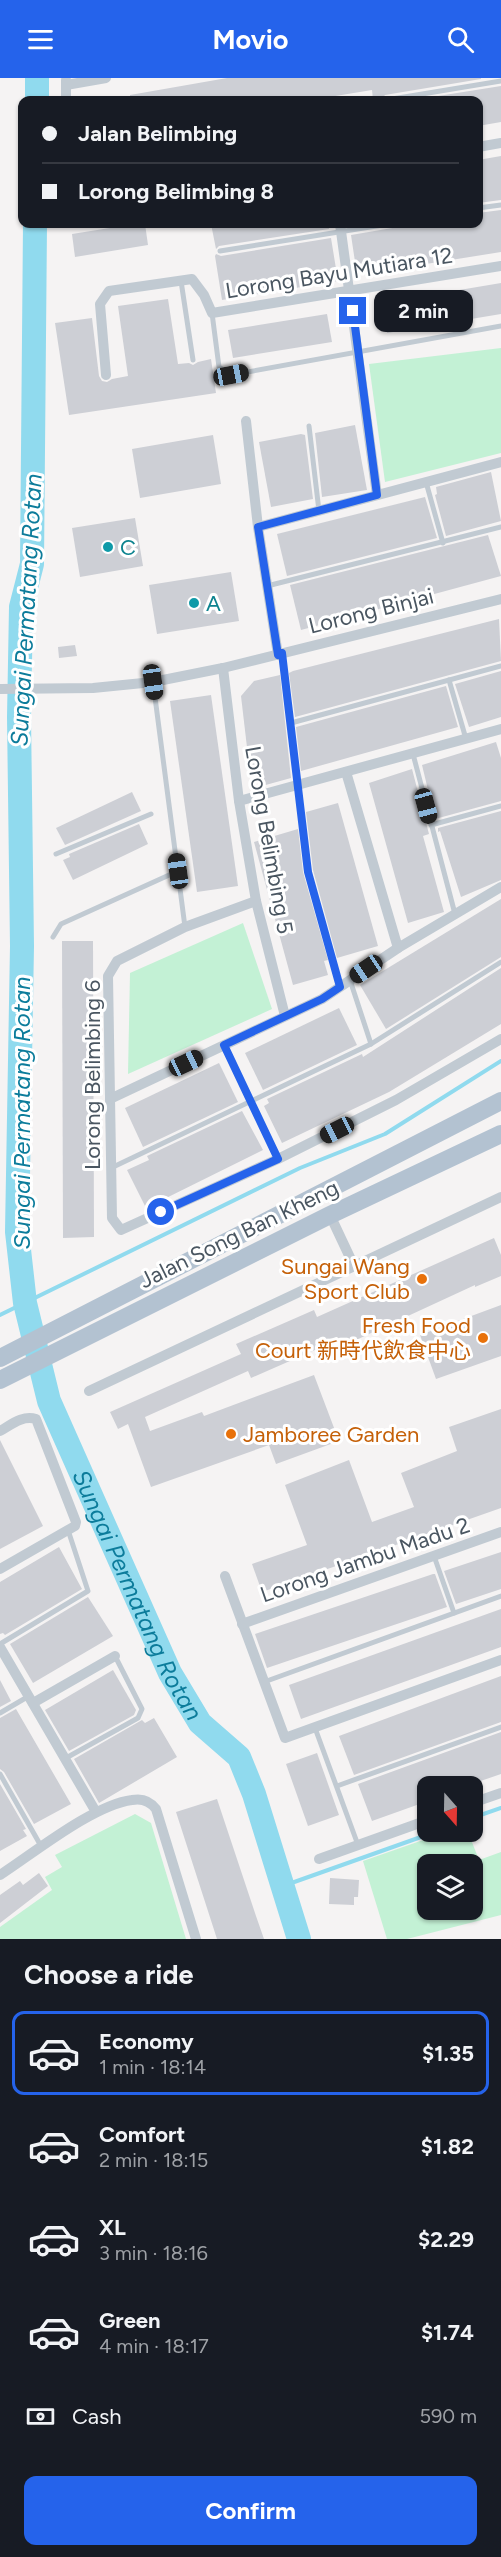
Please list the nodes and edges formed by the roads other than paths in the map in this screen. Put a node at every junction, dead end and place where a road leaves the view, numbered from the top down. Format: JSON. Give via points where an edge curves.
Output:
{"nodes":[{"id":1,"x":106,"y":78,"type":"edge"},
{"id":2,"x":66,"y":81,"type":"edge"},
{"id":3,"x":501,"y":81,"type":"edge"},
{"id":4,"x":410,"y":96,"type":"edge"},
{"id":5,"x":501,"y":143,"type":"edge"},
{"id":6,"x":483,"y":146,"type":"edge"},
{"id":7,"x":501,"y":205,"type":"edge"},
{"id":8,"x":483,"y":207,"type":"edge"},
{"id":9,"x":336,"y":228,"type":"edge"},
{"id":10,"x":341,"y":228,"type":"edge"},
{"id":11,"x":220,"y":251,"type":"dead end"},
{"id":12,"x":501,"y":266,"type":"edge"},
{"id":13,"x":181,"y":281,"type":"junction"},
{"id":14,"x":351,"y":291,"type":"junction"},
{"id":15,"x":212,"y":313,"type":"junction"},
{"id":16,"x":501,"y":326,"type":"edge"},
{"id":17,"x":358,"y":350,"type":"junction"},
{"id":18,"x":193,"y":360,"type":"dead end"},
{"id":19,"x":106,"y":375,"type":"dead end"},
{"id":20,"x":246,"y":421,"type":"dead end"},
{"id":21,"x":309,"y":426,"type":"dead end"},
{"id":22,"x":501,"y":462,"type":"edge"},
{"id":23,"x":426,"y":482,"type":"junction"},
{"id":24,"x":377,"y":495,"type":"junction"},
{"id":25,"x":319,"y":511,"type":"junction"},
{"id":26,"x":258,"y":527,"type":"junction"},
{"id":27,"x":501,"y":527,"type":"edge"},
{"id":28,"x":443,"y":543,"type":"junction"},
{"id":29,"x":267,"y":586,"type":"junction"},
{"id":30,"x":501,"y":599,"type":"edge"},
{"id":31,"x":280,"y":654,"type":"junction"},
{"id":32,"x":501,"y":666,"type":"edge"},
{"id":33,"x":223,"y":668,"type":"junction"},
{"id":34,"x":449,"y":680,"type":"junction"},
{"id":35,"x":153,"y":682,"type":"junction"},
{"id":36,"x":0,"y":689,"type":"edge"},
{"id":37,"x":291,"y":723,"type":"junction"},
{"id":38,"x":501,"y":729,"type":"edge"},
{"id":39,"x":466,"y":739,"type":"junction"},
{"id":40,"x":412,"y":754,"type":"junction"},
{"id":41,"x":346,"y":772,"type":"junction"},
{"id":42,"x":299,"y":785,"type":"junction"},
{"id":43,"x":239,"y":801,"type":"junction"},
{"id":44,"x":501,"y":806,"type":"edge"},
{"id":45,"x":151,"y":814,"type":"dead end"},
{"id":46,"x":431,"y":825,"type":"junction"},
{"id":47,"x":56,"y":854,"type":"dead end"},
{"id":48,"x":178,"y":871,"type":"junction"},
{"id":49,"x":501,"y":887,"type":"edge"},
{"id":50,"x":256,"y":901,"type":"junction"},
{"id":51,"x":455,"y":914,"type":"junction"},
{"id":52,"x":185,"y":927,"type":"junction"},
{"id":53,"x":53,"y":937,"type":"dead end"},
{"id":54,"x":398,"y":948,"type":"junction"},
{"id":55,"x":501,"y":962,"type":"edge"},
{"id":56,"x":350,"y":980,"type":"junction"},
{"id":57,"x":340,"y":987,"type":"junction"},
{"id":58,"x":285,"y":1016,"type":"junction"},
{"id":59,"x":501,"y":1039,"type":"edge"},
{"id":60,"x":371,"y":1044,"type":"junction"},
{"id":61,"x":224,"y":1045,"type":"junction"},
{"id":62,"x":110,"y":1099,"type":"junction"},
{"id":63,"x":501,"y":1101,"type":"edge"},
{"id":64,"x":250,"y":1103,"type":"junction"},
{"id":65,"x":501,"y":1134,"type":"edge"},
{"id":66,"x":278,"y":1159,"type":"junction"},
{"id":67,"x":111,"y":1168,"type":"junction"},
{"id":68,"x":501,"y":1197,"type":"edge"},
{"id":69,"x":330,"y":1215,"type":"junction"},
{"id":70,"x":354,"y":1266,"type":"junction"},
{"id":71,"x":1,"y":1358,"type":"edge"},
{"id":72,"x":6,"y":1377,"type":"edge"},
{"id":73,"x":89,"y":1391,"type":"dead end"},
{"id":74,"x":0,"y":1431,"type":"edge"},
{"id":75,"x":68,"y":1530,"type":"junction"},
{"id":76,"x":501,"y":1532,"type":"edge"},
{"id":77,"x":434,"y":1556,"type":"junction"},
{"id":78,"x":0,"y":1569,"type":"edge"},
{"id":79,"x":225,"y":1576,"type":"dead end"},
{"id":80,"x":501,"y":1596,"type":"edge"},
{"id":81,"x":454,"y":1613,"type":"junction"},
{"id":82,"x":242,"y":1624,"type":"junction"},
{"id":83,"x":0,"y":1646,"type":"edge"},
{"id":84,"x":115,"y":1656,"type":"joint"},
{"id":85,"x":501,"y":1660,"type":"edge"},
{"id":86,"x":264,"y":1682,"type":"junction"},
{"id":87,"x":31,"y":1700,"type":"junction"},
{"id":88,"x":0,"y":1713,"type":"edge"},
{"id":89,"x":501,"y":1727,"type":"edge"},
{"id":90,"x":315,"y":1728,"type":"junction"},
{"id":91,"x":64,"y":1759,"type":"junction"},
{"id":92,"x":0,"y":1774,"type":"edge"},
{"id":93,"x":337,"y":1786,"type":"junction"},
{"id":94,"x":501,"y":1793,"type":"edge"},
{"id":95,"x":483,"y":1799,"type":"edge"},
{"id":96,"x":96,"y":1812,"type":"junction"},
{"id":97,"x":417,"y":1824,"type":"edge"},
{"id":98,"x":358,"y":1845,"type":"junction"},
{"id":99,"x":42,"y":1848,"type":"junction"},
{"id":100,"x":319,"y":1859,"type":"dead end"},
{"id":101,"x":0,"y":1875,"type":"edge"},
{"id":102,"x":196,"y":1939,"type":"edge"}],
"edges":[{"from":1,"to":2,"type":"street"},
{"from":3,"to":4,"type":"lane"},
{"from":5,"to":6,"type":"street"},
{"from":7,"to":8,"type":"lane"},
{"from":9,"to":11,"type":"lane"},
{"from":10,"to":14,"type":"street"},
{"from":12,"to":14,"type":"street","name":"Lorong Bayu Mutiara 12"},
{"from":13,"to":15,"type":"street","name":"Lorong Bayu Mutiara 12","via":[[192,279]]},
{"from":13,"to":18,"type":"lane"},
{"from":13,"to":19,"type":"street","via":[[109,291],[100,304]]},
{"from":14,"to":15,"type":"street","name":"Lorong Bayu Mutiara 12"},
{"from":14,"to":17,"type":"street"},
{"from":15,"to":17,"type":"lane","via":[[219,367],[231,375]]},
{"from":16,"to":17,"type":"lane"},
{"from":17,"to":24,"type":"street"},
{"from":20,"to":26,"type":"street"},
{"from":21,"to":25,"type":"lane"},
{"from":22,"to":23,"type":"street"},
{"from":23,"to":24,"type":"street"},
{"from":23,"to":28,"type":"lane"},
{"from":24,"to":25,"type":"street"},
{"from":25,"to":26,"type":"street"},
{"from":26,"to":29,"type":"street"},
{"from":27,"to":28,"type":"lane"},
{"from":28,"to":29,"type":"lane"},
{"from":29,"to":31,"type":"street"},
{"from":30,"to":31,"type":"street","name":"Lorong Binjai"},
{"from":31,"to":33,"type":"street","name":"Lorong Binjai"},
{"from":31,"to":37,"type":"lane"},
{"from":32,"to":34,"type":"lane"},
{"from":33,"to":35,"type":"street","name":"Lorong Binjai"},
{"from":33,"to":43,"type":"street","name":"Lorong Belimbing 5"},
{"from":34,"to":37,"type":"lane"},
{"from":34,"to":39,"type":"lane"},
{"from":35,"to":36,"type":"street","name":"Lorong Binjai"},
{"from":35,"to":48,"type":"lane"},
{"from":37,"to":42,"type":"lane"},
{"from":38,"to":39,"type":"street"},
{"from":39,"to":40,"type":"street"},
{"from":40,"to":41,"type":"street"},
{"from":40,"to":46,"type":"lane"},
{"from":41,"to":42,"type":"street"},
{"from":41,"to":54,"type":"street"},
{"from":42,"to":43,"type":"street"},
{"from":42,"to":57,"type":"lane","via":[[308,872]]},
{"from":43,"to":50,"type":"street","name":"Lorong Belimbing 5"},
{"from":44,"to":46,"type":"lane"},
{"from":45,"to":47,"type":"lane"},
{"from":46,"to":51,"type":"lane"},
{"from":48,"to":52,"type":"lane"},
{"from":48,"to":53,"type":"lane","via":[[61,924]]},
{"from":49,"to":51,"type":"street"},
{"from":50,"to":52,"type":"street","name":"Lorong Belimbing 6"},
{"from":50,"to":58,"type":"street","name":"Lorong Belimbing 5"},
{"from":51,"to":54,"type":"street"},
{"from":52,"to":62,"type":"street","name":"Lorong Belimbing 6","via":[[117,961],[108,976]]},
{"from":54,"to":56,"type":"street"},
{"from":55,"to":60,"type":"lane"},
{"from":56,"to":57,"type":"street"},
{"from":56,"to":60,"type":"lane"},
{"from":57,"to":58,"type":"street"},
{"from":58,"to":61,"type":"street"},
{"from":59,"to":66,"type":"street","via":[[396,1100]]},
{"from":60,"to":64,"type":"lane"},
{"from":61,"to":62,"type":"street"},
{"from":61,"to":64,"type":"lane"},
{"from":62,"to":67,"type":"street","name":"Lorong Belimbing 6"},
{"from":63,"to":71,"type":"main road","name":"Jalan Song Ban Kheng"},
{"from":64,"to":66,"type":"lane"},
{"from":64,"to":67,"type":"lane"},
{"from":65,"to":69,"type":"main road","name":"Jalan Song Ban Kheng"},
{"from":66,"to":67,"type":"street","name":"Lorong Belimbing 6","via":[[122,1230],[112,1218]]},
{"from":68,"to":70,"type":"street"},
{"from":69,"to":70,"type":"street"},
{"from":69,"to":72,"type":"main road","name":"Jalan Song Ban Kheng"},
{"from":70,"to":73,"type":"street"},
{"from":74,"to":75,"type":"street","via":[[20,1419],[36,1419],[75,1516],[75,1527]]},
{"from":75,"to":78,"type":"street"},
{"from":75,"to":83,"type":"lane","via":[[88,1591]]},
{"from":76,"to":77,"type":"street","name":"Lorong Jambu Madu 2"},
{"from":77,"to":81,"type":"lane"},
{"from":77,"to":82,"type":"street","name":"Lorong Jambu Madu 2"},
{"from":79,"to":82,"type":"street"},
{"from":80,"to":81,"type":"lane"},
{"from":81,"to":86,"type":"lane"},
{"from":82,"to":86,"type":"street"},
{"from":83,"to":87,"type":"street"},
{"from":84,"to":87,"type":"street"},
{"from":84,"to":91,"type":"lane","via":[[142,1709],[138,1718]]},
{"from":85,"to":90,"type":"street"},
{"from":86,"to":90,"type":"street","via":[[285,1738]]},
{"from":87,"to":88,"type":"lane"},
{"from":87,"to":91,"type":"street"},
{"from":89,"to":93,"type":"lane"},
{"from":90,"to":93,"type":"lane"},
{"from":91,"to":96,"type":"street"},
{"from":92,"to":99,"type":"lane"},
{"from":93,"to":98,"type":"lane"},
{"from":94,"to":95,"type":"street"},
{"from":96,"to":99,"type":"street"},
{"from":96,"to":102,"type":"street","via":[[131,1800],[144,1800],[156,1809]]},
{"from":97,"to":98,"type":"street"},
{"from":98,"to":100,"type":"street"},
{"from":99,"to":101,"type":"street"}]}
